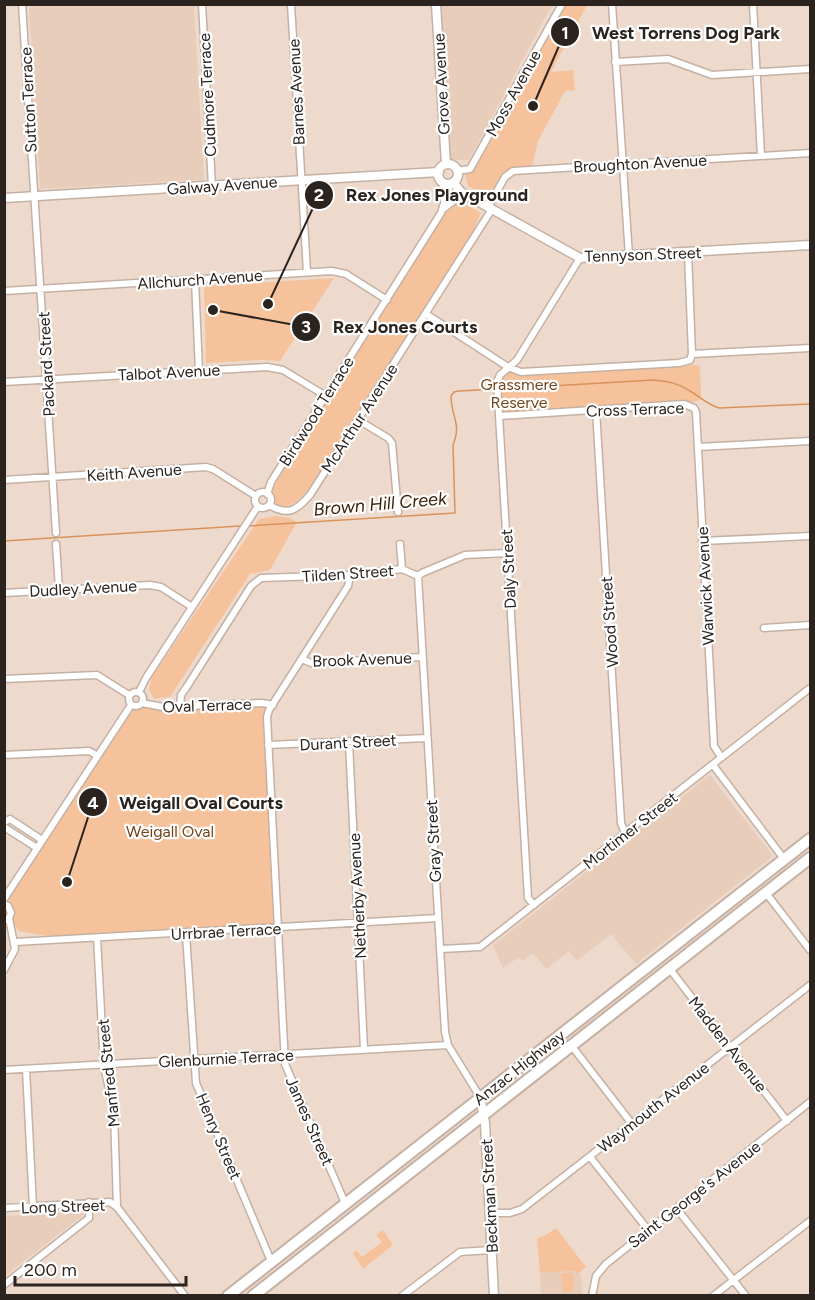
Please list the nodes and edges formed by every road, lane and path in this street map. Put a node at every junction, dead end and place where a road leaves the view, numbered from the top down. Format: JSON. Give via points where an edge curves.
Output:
{"nodes":[{"id":1,"x":22,"y":4,"type":"edge"},
{"id":2,"x":202,"y":4,"type":"edge"},
{"id":3,"x":291,"y":4,"type":"edge"},
{"id":4,"x":436,"y":4,"type":"edge"},
{"id":5,"x":562,"y":4,"type":"edge"},
{"id":6,"x":612,"y":4,"type":"edge"},
{"id":7,"x":753,"y":4,"type":"edge"},
{"id":8,"x":615,"y":62,"type":"junction"},
{"id":9,"x":810,"y":69,"type":"edge"},
{"id":10,"x":757,"y":72,"type":"junction"},
{"id":11,"x":810,"y":153,"type":"edge"},
{"id":12,"x":761,"y":156,"type":"junction"},
{"id":13,"x":446,"y":164,"type":"junction"},
{"id":14,"x":624,"y":164,"type":"junction"},
{"id":15,"x":439,"y":172,"type":"junction"},
{"id":16,"x":452,"y":179,"type":"junction"},
{"id":17,"x":301,"y":180,"type":"junction"},
{"id":18,"x":212,"y":186,"type":"junction"},
{"id":19,"x":34,"y":196,"type":"junction"},
{"id":20,"x":467,"y":196,"type":"junction"},
{"id":21,"x":4,"y":198,"type":"edge"},
{"id":22,"x":444,"y":207,"type":"junction"},
{"id":23,"x":490,"y":208,"type":"junction"},
{"id":24,"x":810,"y":245,"type":"edge"},
{"id":25,"x":688,"y":252,"type":"junction"},
{"id":26,"x":629,"y":256,"type":"junction"},
{"id":27,"x":580,"y":258,"type":"junction"},
{"id":28,"x":307,"y":273,"type":"junction"},
{"id":29,"x":195,"y":280,"type":"junction"},
{"id":30,"x":42,"y":289,"type":"junction"},
{"id":31,"x":4,"y":291,"type":"edge"},
{"id":32,"x":387,"y":300,"type":"junction"},
{"id":33,"x":426,"y":314,"type":"junction"},
{"id":34,"x":810,"y":348,"type":"edge"},
{"id":35,"x":692,"y":354,"type":"junction"},
{"id":36,"x":508,"y":368,"type":"junction"},
{"id":37,"x":200,"y":371,"type":"junction"},
{"id":38,"x":47,"y":380,"type":"junction"},
{"id":39,"x":4,"y":382,"type":"edge"},
{"id":40,"x":326,"y":396,"type":"junction"},
{"id":41,"x":596,"y":410,"type":"junction"},
{"id":42,"x":696,"y":412,"type":"joint"},
{"id":43,"x":499,"y":416,"type":"junction"},
{"id":44,"x":358,"y":420,"type":"junction"},
{"id":45,"x":810,"y":441,"type":"edge"},
{"id":46,"x":698,"y":447,"type":"junction"},
{"id":47,"x":53,"y":477,"type":"junction"},
{"id":48,"x":4,"y":480,"type":"edge"},
{"id":49,"x":267,"y":494,"type":"junction"},
{"id":50,"x":256,"y":496,"type":"junction"},
{"id":51,"x":269,"y":505,"type":"junction"},
{"id":52,"x":258,"y":506,"type":"junction"},
{"id":53,"x":398,"y":512,"type":"dead end"},
{"id":54,"x":56,"y":533,"type":"dead end"},
{"id":55,"x":810,"y":536,"type":"edge"},
{"id":56,"x":702,"y":541,"type":"junction"},
{"id":57,"x":56,"y":544,"type":"dead end"},
{"id":58,"x":400,"y":544,"type":"dead end"},
{"id":59,"x":507,"y":553,"type":"junction"},
{"id":60,"x":402,"y":569,"type":"junction"},
{"id":61,"x":350,"y":575,"type":"junction"},
{"id":62,"x":418,"y":576,"type":"junction"},
{"id":63,"x":59,"y":589,"type":"junction"},
{"id":64,"x":4,"y":593,"type":"edge"},
{"id":65,"x":192,"y":607,"type":"junction"},
{"id":66,"x":810,"y":625,"type":"edge"},
{"id":67,"x":764,"y":628,"type":"dead end"},
{"id":68,"x":422,"y":657,"type":"junction"},
{"id":69,"x":302,"y":659,"type":"junction"},
{"id":70,"x":4,"y":679,"type":"edge"},
{"id":71,"x":810,"y":688,"type":"edge"},
{"id":72,"x":139,"y":692,"type":"junction"},
{"id":73,"x":129,"y":695,"type":"junction"},
{"id":74,"x":142,"y":703,"type":"junction"},
{"id":75,"x":130,"y":705,"type":"junction"},
{"id":76,"x":180,"y":707,"type":"junction"},
{"id":77,"x":271,"y":707,"type":"junction"},
{"id":78,"x":427,"y":738,"type":"junction"},
{"id":79,"x":349,"y":742,"type":"junction"},
{"id":80,"x":268,"y":746,"type":"junction"},
{"id":81,"x":4,"y":755,"type":"edge"},
{"id":82,"x":96,"y":755,"type":"junction"},
{"id":83,"x":721,"y":758,"type":"junction"},
{"id":84,"x":713,"y":765,"type":"junction"},
{"id":85,"x":4,"y":822,"type":"edge"},
{"id":86,"x":4,"y":827,"type":"edge"},
{"id":87,"x":626,"y":833,"type":"junction"},
{"id":88,"x":810,"y":839,"type":"edge"},
{"id":89,"x":42,"y":840,"type":"junction"},
{"id":90,"x":37,"y":848,"type":"junction"},
{"id":91,"x":810,"y":858,"type":"edge"},
{"id":92,"x":784,"y":859,"type":"junction"},
{"id":93,"x":766,"y":893,"type":"junction"},
{"id":94,"x":6,"y":903,"type":"edge"},
{"id":95,"x":534,"y":905,"type":"junction"},
{"id":96,"x":438,"y":918,"type":"junction"},
{"id":97,"x":6,"y":921,"type":"edge"},
{"id":98,"x":358,"y":923,"type":"junction"},
{"id":99,"x":277,"y":928,"type":"junction"},
{"id":100,"x":186,"y":934,"type":"junction"},
{"id":101,"x":97,"y":938,"type":"junction"},
{"id":102,"x":15,"y":942,"type":"junction"},
{"id":103,"x":441,"y":949,"type":"junction"},
{"id":104,"x":810,"y":950,"type":"edge"},
{"id":105,"x":645,"y":968,"type":"junction"},
{"id":106,"x":669,"y":968,"type":"junction"},
{"id":107,"x":4,"y":970,"type":"edge"},
{"id":108,"x":810,"y":985,"type":"edge"},
{"id":109,"x":591,"y":1011,"type":"junction"},
{"id":110,"x":608,"y":1016,"type":"junction"},
{"id":111,"x":448,"y":1045,"type":"junction"},
{"id":112,"x":571,"y":1046,"type":"junction"},
{"id":113,"x":730,"y":1047,"type":"junction"},
{"id":114,"x":364,"y":1049,"type":"junction"},
{"id":115,"x":284,"y":1055,"type":"junction"},
{"id":116,"x":194,"y":1060,"type":"junction"},
{"id":117,"x":104,"y":1066,"type":"junction"},
{"id":118,"x":520,"y":1066,"type":"junction"},
{"id":119,"x":26,"y":1069,"type":"junction"},
{"id":120,"x":4,"y":1071,"type":"edge"},
{"id":121,"x":530,"y":1078,"type":"junction"},
{"id":122,"x":480,"y":1097,"type":"junction"},
{"id":123,"x":810,"y":1102,"type":"edge"},
{"id":124,"x":484,"y":1114,"type":"junction"},
{"id":125,"x":787,"y":1121,"type":"junction"},
{"id":126,"x":632,"y":1124,"type":"junction"},
{"id":127,"x":590,"y":1157,"type":"junction"},
{"id":128,"x":398,"y":1162,"type":"junction"},
{"id":129,"x":414,"y":1169,"type":"junction"},
{"id":130,"x":89,"y":1202,"type":"junction"},
{"id":131,"x":345,"y":1203,"type":"junction"},
{"id":132,"x":33,"y":1206,"type":"junction"},
{"id":133,"x":117,"y":1207,"type":"junction"},
{"id":134,"x":4,"y":1208,"type":"edge"},
{"id":135,"x":677,"y":1209,"type":"junction"},
{"id":136,"x":490,"y":1213,"type":"junction"},
{"id":137,"x":810,"y":1221,"type":"edge"},
{"id":138,"x":649,"y":1231,"type":"junction"},
{"id":139,"x":300,"y":1239,"type":"junction"},
{"id":140,"x":310,"y":1250,"type":"junction"},
{"id":141,"x":491,"y":1250,"type":"junction"},
{"id":142,"x":271,"y":1261,"type":"junction"},
{"id":143,"x":733,"y":1280,"type":"junction"},
{"id":144,"x":4,"y":1285,"type":"edge"},
{"id":145,"x":255,"y":1295,"type":"edge"},
{"id":146,"x":184,"y":1296,"type":"edge"},
{"id":147,"x":228,"y":1296,"type":"edge"},
{"id":148,"x":402,"y":1296,"type":"edge"},
{"id":149,"x":494,"y":1296,"type":"edge"},
{"id":150,"x":592,"y":1296,"type":"edge"},
{"id":151,"x":713,"y":1296,"type":"edge"},
{"id":152,"x":746,"y":1296,"type":"edge"}],
"edges":[{"from":1,"to":19,"type":"street","name":"Sutton Terrace"},
{"from":2,"to":18,"type":"street","name":"Cudmore Terrace"},
{"from":3,"to":17,"type":"street","name":"Barnes Avenue"},
{"from":4,"to":13,"type":"street","name":"Grove Avenue"},
{"from":5,"to":16,"type":"street","name":"Moss Avenue","via":[[470,169]]},
{"from":6,"to":8,"type":"street"},
{"from":7,"to":10,"type":"street"},
{"from":8,"to":10,"type":"street","via":[[668,60],[712,75]]},
{"from":8,"to":14,"type":"street"},
{"from":9,"to":10,"type":"street"},
{"from":10,"to":12,"type":"street"},
{"from":11,"to":12,"type":"street","name":"Broughton Avenue"},
{"from":12,"to":14,"type":"street","name":"Broughton Avenue"},
{"from":13,"to":15,"type":"street"},
{"from":13,"to":16,"type":"street","via":[[453,165]]},
{"from":14,"to":23,"type":"street","name":"Broughton Avenue","via":[[513,171],[504,177]]},
{"from":14,"to":26,"type":"street"},
{"from":15,"to":16,"type":"street","via":[[439,176]]},
{"from":15,"to":17,"type":"street","name":"Galway Avenue"},
{"from":16,"to":20,"type":"street","name":"Tennyson Street"},
{"from":16,"to":22,"type":"street","name":"Birdwood Terrace"},
{"from":16,"to":23,"type":"street","name":"Tennyson Street"},
{"from":17,"to":18,"type":"street","name":"Galway Avenue"},
{"from":17,"to":28,"type":"street","name":"Barnes Avenue"},
{"from":18,"to":19,"type":"street","name":"Galway Avenue"},
{"from":19,"to":21,"type":"street","name":"Galway Avenue"},
{"from":19,"to":30,"type":"street","name":"Packard Street"},
{"from":20,"to":22,"type":"street","via":[[457,197]]},
{"from":20,"to":23,"type":"street","name":"Tennyson Street"},
{"from":22,"to":32,"type":"street","name":"Birdwood Terrace"},
{"from":23,"to":27,"type":"street","name":"Tennyson Street"},
{"from":23,"to":33,"type":"street","name":"McArthur Avenue"},
{"from":24,"to":25,"type":"street","name":"Tennyson Street"},
{"from":25,"to":26,"type":"street","name":"Tennyson Street"},
{"from":25,"to":35,"type":"street"},
{"from":26,"to":27,"type":"street","name":"Tennyson Street"},
{"from":27,"to":36,"type":"street","name":"Daly Street","via":[[517,360]]},
{"from":28,"to":29,"type":"street","name":"Allchurch Avenue"},
{"from":28,"to":32,"type":"street","name":"Allchurch Avenue","via":[[346,274]]},
{"from":29,"to":30,"type":"street","name":"Allchurch Avenue"},
{"from":29,"to":37,"type":"street"},
{"from":30,"to":31,"type":"street","name":"Allchurch Avenue"},
{"from":30,"to":38,"type":"street","name":"Packard Street"},
{"from":32,"to":40,"type":"street","name":"Birdwood Terrace"},
{"from":33,"to":36,"type":"street"},
{"from":33,"to":44,"type":"street","name":"McArthur Avenue"},
{"from":34,"to":35,"type":"street"},
{"from":35,"to":36,"type":"street","via":[[690,360],[679,363],[521,372]]},
{"from":36,"to":43,"type":"street","name":"Daly Street","via":[[497,382]]},
{"from":37,"to":38,"type":"street","name":"Talbot Avenue"},
{"from":37,"to":40,"type":"street","name":"Talbot Avenue","via":[[276,367]]},
{"from":38,"to":39,"type":"street","name":"Talbot Avenue"},
{"from":38,"to":47,"type":"street","name":"Packard Street"},
{"from":40,"to":49,"type":"street","name":"Birdwood Terrace"},
{"from":41,"to":42,"type":"street","name":"Cross Terrace","via":[[684,404]]},
{"from":41,"to":43,"type":"street","name":"Cross Terrace"},
{"from":41,"to":87,"type":"street","name":"Wood Street","via":[[621,823]]},
{"from":42,"to":46,"type":"street","name":"Warwick Avenue"},
{"from":43,"to":59,"type":"street","name":"Daly Street"},
{"from":44,"to":51,"type":"street","name":"McArthur Avenue","via":[[303,503],[286,511]]},
{"from":44,"to":53,"type":"street","via":[[392,443]]},
{"from":45,"to":46,"type":"street"},
{"from":46,"to":56,"type":"street","name":"Warwick Avenue"},
{"from":47,"to":48,"type":"street","name":"Keith Avenue"},
{"from":47,"to":50,"type":"street","name":"Keith Avenue","via":[[206,468]]},
{"from":47,"to":54,"type":"street","name":"Packard Street"},
{"from":49,"to":50,"type":"street"},
{"from":49,"to":51,"type":"street"},
{"from":50,"to":52,"type":"street"},
{"from":51,"to":52,"type":"street"},
{"from":52,"to":65,"type":"street"},
{"from":55,"to":56,"type":"street"},
{"from":56,"to":83,"type":"street","name":"Warwick Avenue","via":[[714,746]]},
{"from":57,"to":63,"type":"street"},
{"from":58,"to":60,"type":"street"},
{"from":59,"to":62,"type":"street","name":"Tilden Street","via":[[465,555]]},
{"from":59,"to":95,"type":"street","name":"Daly Street","via":[[528,898]]},
{"from":60,"to":61,"type":"street","name":"Tilden Street"},
{"from":60,"to":62,"type":"street","name":"Tilden Street"},
{"from":61,"to":69,"type":"street","via":[[348,586]]},
{"from":61,"to":76,"type":"street","name":"Tilden Street","via":[[256,581],[181,695]]},
{"from":62,"to":68,"type":"street","name":"Gray Street"},
{"from":63,"to":64,"type":"street","name":"Dudley Avenue"},
{"from":63,"to":65,"type":"street","name":"Dudley Avenue","via":[[155,585]]},
{"from":65,"to":72,"type":"street"},
{"from":66,"to":67,"type":"street"},
{"from":68,"to":69,"type":"street","name":"Brook Avenue","via":[[311,663]]},
{"from":68,"to":78,"type":"street","name":"Gray Street"},
{"from":69,"to":77,"type":"street"},
{"from":70,"to":73,"type":"street","via":[[97,675]]},
{"from":71,"to":83,"type":"street","name":"Mortimer Street"},
{"from":72,"to":73,"type":"street"},
{"from":72,"to":74,"type":"street"},
{"from":73,"to":75,"type":"street"},
{"from":74,"to":75,"type":"street"},
{"from":74,"to":76,"type":"street","name":"Oval Terrace"},
{"from":75,"to":82,"type":"street"},
{"from":76,"to":77,"type":"street","name":"Oval Terrace","via":[[262,703]]},
{"from":77,"to":80,"type":"street","name":"James Street","via":[[267,717]]},
{"from":78,"to":79,"type":"street","name":"Durant Street"},
{"from":78,"to":96,"type":"street","name":"Gray Street"},
{"from":79,"to":80,"type":"street","name":"Durant Street"},
{"from":79,"to":98,"type":"street","name":"Netherby Avenue"},
{"from":80,"to":99,"type":"street","name":"James Street"},
{"from":81,"to":82,"type":"street","via":[[89,751]]},
{"from":82,"to":89,"type":"street"},
{"from":83,"to":84,"type":"street","name":"Mortimer Street"},
{"from":84,"to":87,"type":"street","name":"Mortimer Street"},
{"from":84,"to":92,"type":"street"},
{"from":85,"to":89,"type":"street","via":[[10,819]]},
{"from":86,"to":90,"type":"street"},
{"from":87,"to":95,"type":"street","name":"Mortimer Street"},
{"from":88,"to":92,"type":"highway","name":"Anzac Highway"},
{"from":89,"to":90,"type":"street"},
{"from":90,"to":94,"type":"street"},
{"from":91,"to":93,"type":"highway","name":"Anzac Highway"},
{"from":92,"to":105,"type":"highway","name":"Anzac Highway"},
{"from":93,"to":104,"type":"street"},
{"from":93,"to":106,"type":"highway","name":"Anzac Highway"},
{"from":94,"to":97,"type":"street","via":[[11,913]]},
{"from":95,"to":103,"type":"street","name":"Mortimer Street","via":[[480,946]]},
{"from":96,"to":98,"type":"street","name":"Urrbrae Terrace"},
{"from":96,"to":103,"type":"street","name":"Gray Street"},
{"from":97,"to":102,"type":"street"},
{"from":98,"to":99,"type":"street","name":"Urrbrae Terrace"},
{"from":98,"to":114,"type":"street","name":"Netherby Avenue"},
{"from":99,"to":100,"type":"street","name":"Urrbrae Terrace"},
{"from":99,"to":115,"type":"street","name":"James Street"},
{"from":100,"to":101,"type":"street","name":"Urrbrae Terrace"},
{"from":100,"to":116,"type":"street","name":"Henry Street"},
{"from":101,"to":102,"type":"street","name":"Urrbrae Terrace"},
{"from":101,"to":117,"type":"street","name":"Manfred Street"},
{"from":102,"to":107,"type":"street"},
{"from":103,"to":111,"type":"street","name":"Gray Street"},
{"from":105,"to":106,"type":"highway"},
{"from":105,"to":109,"type":"highway","name":"Anzac Highway"},
{"from":106,"to":110,"type":"highway","name":"Anzac Highway"},
{"from":106,"to":113,"type":"street","name":"Madden Avenue"},
{"from":108,"to":113,"type":"street","name":"Waymouth Avenue"},
{"from":109,"to":110,"type":"highway","via":[[604,1011]]},
{"from":109,"to":118,"type":"highway","name":"Anzac Highway"},
{"from":110,"to":112,"type":"highway","name":"Anzac Highway"},
{"from":111,"to":114,"type":"street","name":"Glenburnie Terrace"},
{"from":111,"to":122,"type":"street","name":"Gray Street"},
{"from":112,"to":121,"type":"highway","name":"Anzac Highway"},
{"from":112,"to":126,"type":"street"},
{"from":113,"to":125,"type":"street","name":"Madden Avenue"},
{"from":113,"to":126,"type":"street","name":"Waymouth Avenue"},
{"from":114,"to":115,"type":"street","name":"Glenburnie Terrace"},
{"from":115,"to":116,"type":"street","name":"Glenburnie Terrace"},
{"from":115,"to":131,"type":"street","name":"James Street"},
{"from":116,"to":117,"type":"street","name":"Glenburnie Terrace"},
{"from":116,"to":142,"type":"street","name":"Henry Street","via":[[196,1083]]},
{"from":117,"to":119,"type":"street","name":"Glenburnie Terrace"},
{"from":117,"to":133,"type":"street","name":"Manfred Street","via":[[114,1112]]},
{"from":118,"to":121,"type":"highway"},
{"from":118,"to":122,"type":"highway","name":"Anzac Highway"},
{"from":119,"to":120,"type":"street","name":"Glenburnie Terrace"},
{"from":119,"to":132,"type":"street"},
{"from":121,"to":124,"type":"highway","name":"Anzac Highway"},
{"from":122,"to":124,"type":"street","name":"Beckman Street"},
{"from":122,"to":128,"type":"highway","name":"Anzac Highway"},
{"from":123,"to":125,"type":"street","name":"Saint George's Avenue"},
{"from":124,"to":129,"type":"highway","name":"Anzac Highway"},
{"from":124,"to":136,"type":"street","name":"Beckman Street"},
{"from":125,"to":135,"type":"street","name":"Saint George's Avenue"},
{"from":126,"to":127,"type":"street","name":"Waymouth Avenue"},
{"from":127,"to":136,"type":"street","name":"Waymouth Avenue","via":[[522,1209]]},
{"from":127,"to":138,"type":"street"},
{"from":128,"to":129,"type":"highway","via":[[408,1162]]},
{"from":128,"to":131,"type":"highway","name":"Anzac Highway"},
{"from":129,"to":140,"type":"highway","name":"Anzac Highway"},
{"from":130,"to":132,"type":"street","name":"Long Street"},
{"from":130,"to":133,"type":"street","name":"Long Street","via":[[110,1202]]},
{"from":130,"to":144,"type":"street","via":[[89,1218]]},
{"from":131,"to":139,"type":"highway","name":"Anzac Highway"},
{"from":132,"to":134,"type":"street","name":"Long Street"},
{"from":133,"to":146,"type":"street","name":"Long Street"},
{"from":135,"to":138,"type":"street","name":"Saint George's Avenue"},
{"from":135,"to":143,"type":"street"},
{"from":136,"to":141,"type":"street","name":"Beckman Street"},
{"from":137,"to":143,"type":"street"},
{"from":138,"to":150,"type":"street","name":"Saint George's Avenue","via":[[606,1264],[596,1276]]},
{"from":139,"to":140,"type":"highway"},
{"from":139,"to":142,"type":"highway","name":"Anzac Highway"},
{"from":140,"to":145,"type":"highway","name":"Anzac Highway"},
{"from":141,"to":148,"type":"street","via":[[460,1252]]},
{"from":141,"to":149,"type":"street","name":"Beckman Street"},
{"from":142,"to":147,"type":"highway","name":"Anzac Highway"},
{"from":143,"to":151,"type":"street"},
{"from":143,"to":152,"type":"street"}]}
